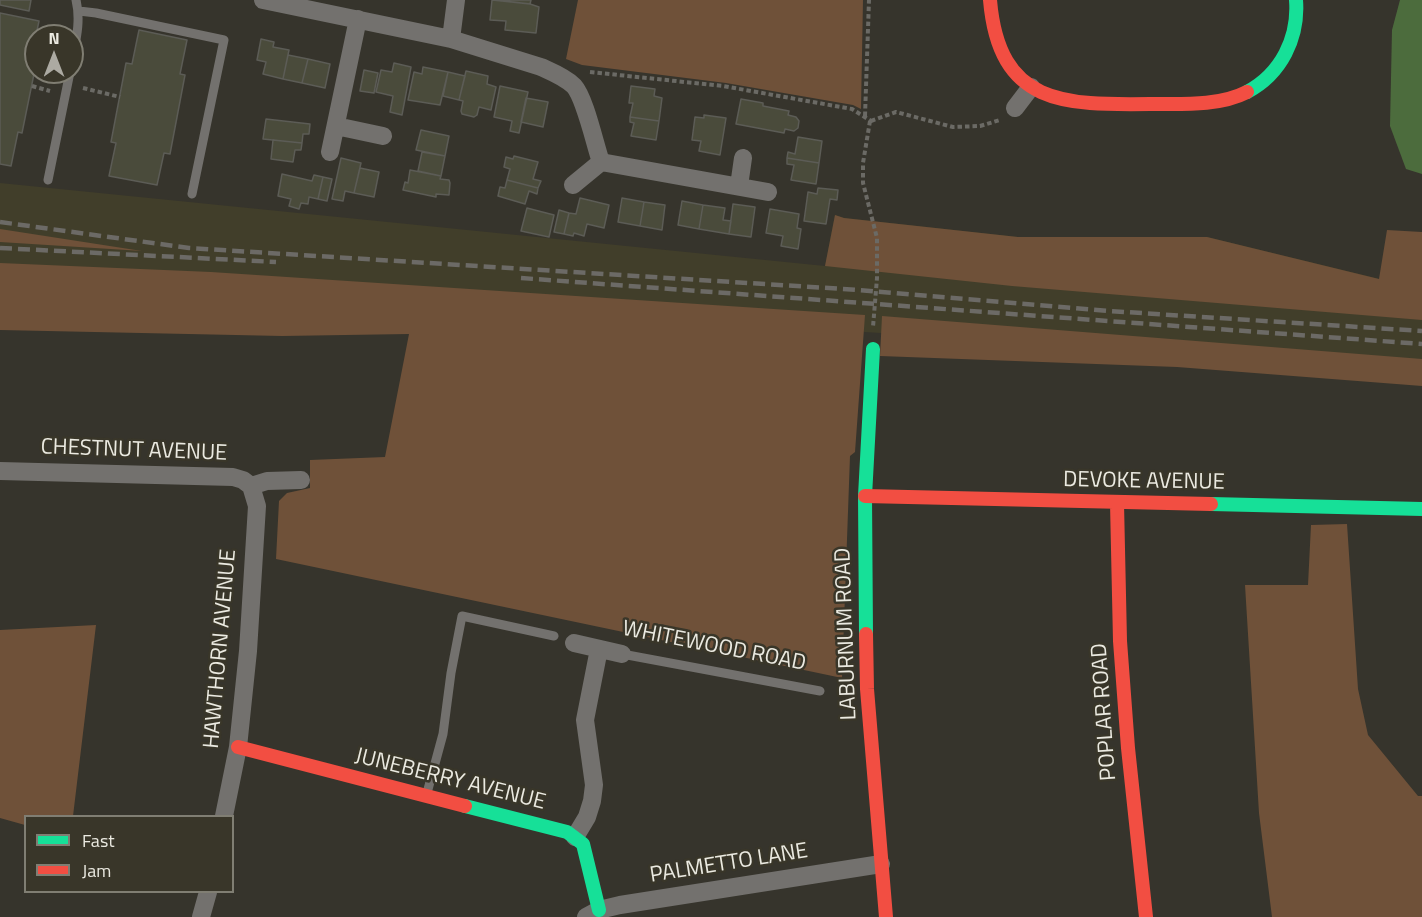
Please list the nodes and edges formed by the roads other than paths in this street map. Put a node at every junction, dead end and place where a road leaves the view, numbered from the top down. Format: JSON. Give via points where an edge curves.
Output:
{"nodes":[{"id":1,"x":76,"y":0,"type":"edge"},
{"id":2,"x":268,"y":0,"type":"edge"},
{"id":3,"x":456,"y":0,"type":"edge"},
{"id":4,"x":990,"y":0,"type":"edge"},
{"id":5,"x":1296,"y":0,"type":"edge"},
{"id":6,"x":79,"y":11,"type":"junction"},
{"id":7,"x":358,"y":19,"type":"junction"},
{"id":8,"x":79,"y":24,"type":"edge"},
{"id":9,"x":451,"y":39,"type":"junction"},
{"id":10,"x":67,"y":84,"type":"edge"},
{"id":11,"x":1031,"y":87,"type":"junction"},
{"id":12,"x":1015,"y":108,"type":"road end"},
{"id":13,"x":336,"y":126,"type":"junction"},
{"id":14,"x":383,"y":136,"type":"dead end"},
{"id":15,"x":330,"y":152,"type":"dead end"},
{"id":16,"x":743,"y":158,"type":"dead end"},
{"id":17,"x":601,"y":162,"type":"junction"},
{"id":18,"x":48,"y":180,"type":"dead end"},
{"id":19,"x":573,"y":185,"type":"dead end"},
{"id":20,"x":739,"y":186,"type":"junction"},
{"id":21,"x":768,"y":192,"type":"dead end"},
{"id":22,"x":192,"y":194,"type":"dead end"},
{"id":23,"x":873,"y":349,"type":"road end"},
{"id":24,"x":0,"y":471,"type":"edge"},
{"id":25,"x":301,"y":480,"type":"dead end"},
{"id":26,"x":251,"y":486,"type":"junction"},
{"id":27,"x":865,"y":496,"type":"junction"},
{"id":28,"x":1117,"y":503,"type":"junction"},
{"id":29,"x":1422,"y":508,"type":"edge"},
{"id":30,"x":554,"y":636,"type":"dead end"},
{"id":31,"x":574,"y":643,"type":"dead end"},
{"id":32,"x":599,"y":649,"type":"junction"},
{"id":33,"x":622,"y":654,"type":"joint"},
{"id":34,"x":820,"y":691,"type":"dead end"},
{"id":35,"x":238,"y":747,"type":"junction"},
{"id":36,"x":427,"y":795,"type":"junction"},
{"id":37,"x":224,"y":815,"type":"edge"},
{"id":38,"x":575,"y":837,"type":"junction"},
{"id":39,"x":881,"y":864,"type":"junction"},
{"id":40,"x":207,"y":893,"type":"edge"},
{"id":41,"x":593,"y":913,"type":"edge"},
{"id":42,"x":201,"y":917,"type":"edge"},
{"id":43,"x":886,"y":917,"type":"edge"},
{"id":44,"x":1146,"y":917,"type":"edge"}],
"edges":[{"from":1,"to":6,"type":"lane"},
{"from":2,"to":7,"type":"street"},
{"from":3,"to":9,"type":"street"},
{"from":4,"to":11,"type":"street","via":[[993,33],[1001,54],[1014,73]]},
{"from":5,"to":11,"type":"street","via":[[1290,47],[1259,86],[1242,94],[1196,104],[1070,102]]},
{"from":6,"to":8,"type":"lane"},
{"from":6,"to":22,"type":"lane","via":[[224,40]]},
{"from":7,"to":9,"type":"street"},
{"from":7,"to":13,"type":"street"},
{"from":9,"to":17,"type":"street","via":[[541,67],[574,87]]},
{"from":10,"to":18,"type":"lane"},
{"from":11,"to":12,"type":"street"},
{"from":13,"to":14,"type":"street"},
{"from":13,"to":15,"type":"street"},
{"from":16,"to":20,"type":"street"},
{"from":17,"to":19,"type":"street"},
{"from":17,"to":20,"type":"street"},
{"from":20,"to":21,"type":"street"},
{"from":23,"to":27,"type":"street","name":"LABURNUM ROAD"},
{"from":24,"to":26,"type":"street","name":"CHESTNUT AVENUE","via":[[233,477]]},
{"from":25,"to":26,"type":"street","name":"CHESTNUT AVENUE"},
{"from":26,"to":35,"type":"street","name":"HAWTHORN AVENUE","via":[[257,506],[255,549]]},
{"from":27,"to":28,"type":"street","name":"DEVOKE AVENUE"},
{"from":27,"to":39,"type":"street","name":"LABURNUM ROAD","via":[[867,689]]},
{"from":28,"to":29,"type":"street","name":"DEVOKE AVENUE"},
{"from":28,"to":44,"type":"street","name":"POPLAR ROAD","via":[[1120,641]]},
{"from":30,"to":36,"type":"lane","via":[[462,616],[443,734]]},
{"from":31,"to":32,"type":"street","name":"WHITEWOOD ROAD"},
{"from":32,"to":33,"type":"street","name":"WHITEWOOD ROAD"},
{"from":32,"to":38,"type":"street","name":"WHITEWOOD ROAD","via":[[585,720],[594,785],[592,801]]},
{"from":33,"to":34,"type":"lane","name":"WHITEWOOD ROAD"},
{"from":35,"to":36,"type":"street","name":"JUNEBERRY AVENUE"},
{"from":35,"to":37,"type":"street","name":"HAWTHORN AVENUE"},
{"from":36,"to":38,"type":"street","name":"JUNEBERRY AVENUE"},
{"from":38,"to":41,"type":"street","via":[[586,852]]},
{"from":39,"to":41,"type":"street","name":"PALMETTO LANE"},
{"from":39,"to":43,"type":"street","name":"LABURNUM ROAD"},
{"from":40,"to":42,"type":"street"}]}
